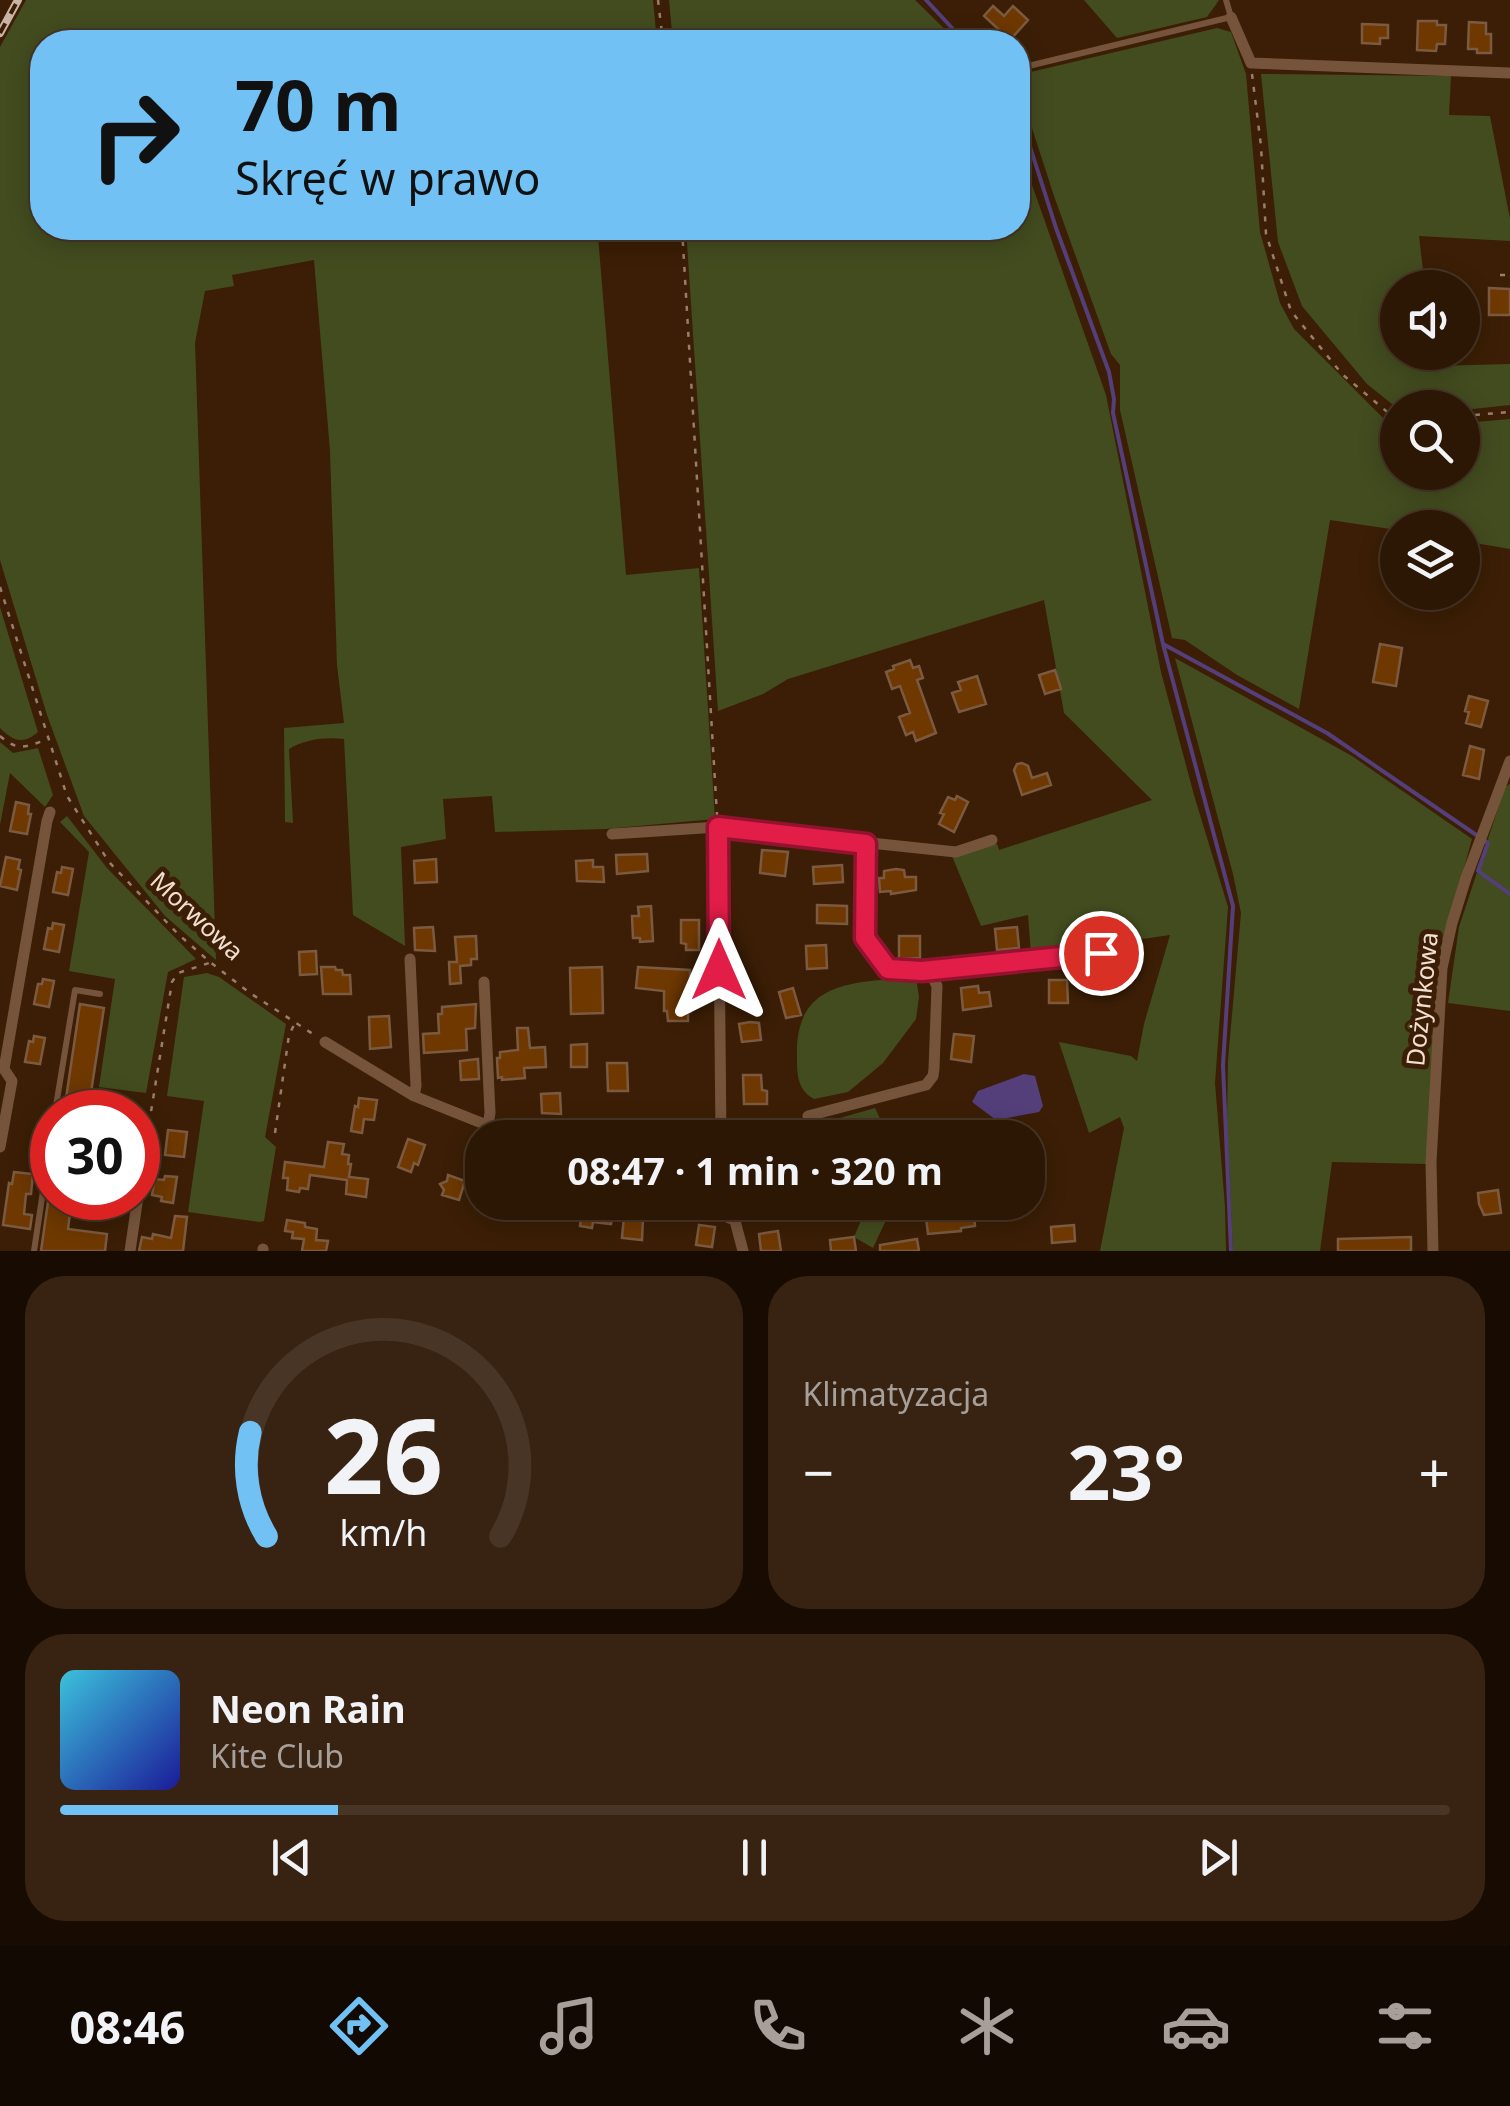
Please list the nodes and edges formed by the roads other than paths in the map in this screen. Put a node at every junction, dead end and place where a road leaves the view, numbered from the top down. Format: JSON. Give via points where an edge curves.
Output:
{"nodes":[{"id":1,"x":1226,"y":0,"type":"edge"},
{"id":2,"x":1231,"y":17,"type":"junction"},
{"id":3,"x":1030,"y":66,"type":"edge"},
{"id":4,"x":1510,"y":73,"type":"edge"},
{"id":5,"x":1510,"y":761,"type":"edge"},
{"id":6,"x":50,"y":812,"type":"dead end"},
{"id":7,"x":718,"y":827,"type":"junction"},
{"id":8,"x":612,"y":834,"type":"dead end"},
{"id":9,"x":992,"y":840,"type":"dead end"},
{"id":10,"x":866,"y":844,"type":"junction"},
{"id":11,"x":1101,"y":953,"type":"dead end"},
{"id":12,"x":410,"y":959,"type":"dead end"},
{"id":13,"x":922,"y":971,"type":"junction"},
{"id":14,"x":484,"y":982,"type":"dead end"},
{"id":15,"x":100,"y":994,"type":"dead end"},
{"id":16,"x":325,"y":1042,"type":"road end"},
{"id":17,"x":59,"y":1090,"type":"edge"},
{"id":18,"x":414,"y":1096,"type":"junction"},
{"id":19,"x":808,"y":1116,"type":"dead end"},
{"id":20,"x":473,"y":1120,"type":"edge"},
{"id":21,"x":489,"y":1120,"type":"edge"},
{"id":22,"x":721,"y":1120,"type":"edge"},
{"id":23,"x":0,"y":1147,"type":"edge"},
{"id":24,"x":39,"y":1220,"type":"edge"},
{"id":25,"x":135,"y":1220,"type":"edge"},
{"id":26,"x":734,"y":1220,"type":"edge"},
{"id":27,"x":34,"y":1251,"type":"edge"},
{"id":28,"x":130,"y":1251,"type":"edge"},
{"id":29,"x":743,"y":1251,"type":"edge"},
{"id":30,"x":1433,"y":1251,"type":"edge"}],
"edges":[{"from":1,"to":2,"type":"lane"},
{"from":2,"to":3,"type":"lane"},
{"from":2,"to":4,"type":"street","via":[[1251,63]]},
{"from":5,"to":30,"type":"street","name":"Dożynkowa","via":[[1442,968]]},
{"from":6,"to":23,"type":"street","via":[[4,1069],[12,1081]]},
{"from":7,"to":8,"type":"street"},
{"from":7,"to":10,"type":"street"},
{"from":7,"to":22,"type":"street"},
{"from":9,"to":10,"type":"street","via":[[956,852]]},
{"from":10,"to":13,"type":"street","via":[[865,938],[888,969]]},
{"from":11,"to":13,"type":"street"},
{"from":12,"to":18,"type":"street"},
{"from":13,"to":19,"type":"street","via":[[937,986],[934,1069],[926,1085]]},
{"from":14,"to":21,"type":"street"},
{"from":15,"to":17,"type":"lane","via":[[75,990]]},
{"from":16,"to":18,"type":"street"},
{"from":18,"to":20,"type":"street"},
{"from":24,"to":27,"type":"lane"},
{"from":25,"to":28,"type":"street"},
{"from":26,"to":29,"type":"street"}]}
